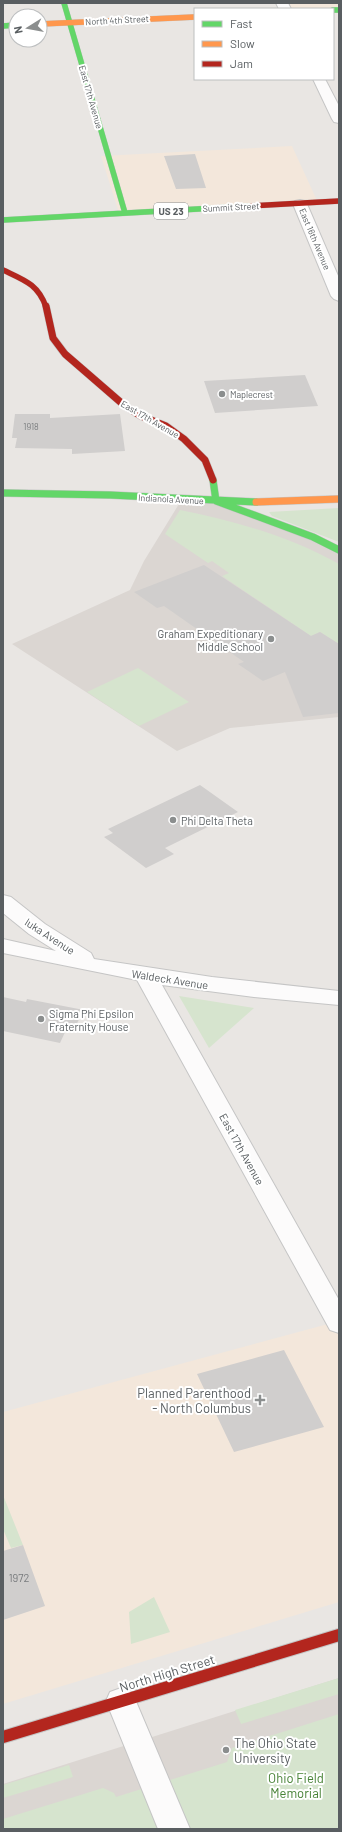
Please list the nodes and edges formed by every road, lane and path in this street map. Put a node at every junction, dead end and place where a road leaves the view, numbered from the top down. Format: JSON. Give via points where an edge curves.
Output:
{"nodes":[{"id":1,"x":64,"y":3,"type":"edge"},
{"id":2,"x":194,"y":17,"type":"edge"},
{"id":3,"x":70,"y":23,"type":"junction"},
{"id":4,"x":48,"y":24,"type":"edge"},
{"id":5,"x":320,"y":80,"type":"edge"},
{"id":6,"x":339,"y":119,"type":"edge"},
{"id":7,"x":339,"y":201,"type":"edge"},
{"id":8,"x":300,"y":204,"type":"junction"},
{"id":9,"x":126,"y":213,"type":"junction"},
{"id":10,"x":3,"y":220,"type":"edge"},
{"id":11,"x":3,"y":270,"type":"edge"},
{"id":12,"x":339,"y":296,"type":"edge"},
{"id":13,"x":3,"y":493,"type":"edge"},
{"id":14,"x":339,"y":499,"type":"edge"},
{"id":15,"x":216,"y":501,"type":"junction"},
{"id":16,"x":339,"y":550,"type":"edge"},
{"id":17,"x":3,"y":902,"type":"edge"},
{"id":18,"x":3,"y":946,"type":"edge"},
{"id":19,"x":100,"y":967,"type":"junction"},
{"id":20,"x":145,"y":975,"type":"junction"},
{"id":21,"x":339,"y":998,"type":"edge"},
{"id":22,"x":339,"y":1322,"type":"edge"},
{"id":23,"x":339,"y":1635,"type":"edge"},
{"id":24,"x":121,"y":1701,"type":"junction"},
{"id":25,"x":3,"y":1737,"type":"edge"},
{"id":26,"x":174,"y":1829,"type":"edge"}],
"edges":[{"from":1,"to":3,"type":"street","name":"East 17th Avenue"},
{"from":2,"to":3,"type":"street","name":"North 4th Street"},
{"from":3,"to":4,"type":"street","name":"North 4th Street"},
{"from":3,"to":9,"type":"street","name":"East 17th Avenue"},
{"from":5,"to":6,"type":"street"},
{"from":7,"to":8,"type":"street","name":"Summit Street","number":"US 23"},
{"from":8,"to":9,"type":"street","name":"Summit Street","number":"US 23"},
{"from":8,"to":12,"type":"street","name":"East 16th Avenue"},
{"from":9,"to":10,"type":"street","name":"Summit Street","number":"US 23"},
{"from":11,"to":15,"type":"street","name":"East 17th Avenue","via":[[32,284],[41,292],[46,300],[50,332],[57,346],[74,362],[124,405],[167,427],[199,454],[209,466]]},
{"from":13,"to":15,"type":"street","name":"Indianola Avenue","via":[[110,495]]},
{"from":14,"to":15,"type":"street","name":"Indianola Avenue","via":[[281,502]]},
{"from":15,"to":16,"type":"street","via":[[313,537]]},
{"from":17,"to":19,"type":"street","name":"Iuka Avenue","via":[[65,948]]},
{"from":18,"to":19,"type":"street","name":"Waldeck Avenue"},
{"from":19,"to":20,"type":"street","name":"Waldeck Avenue"},
{"from":20,"to":21,"type":"street","name":"Waldeck Avenue","via":[[247,990]]},
{"from":20,"to":22,"type":"street","name":"East 17th Avenue"},
{"from":23,"to":24,"type":"street","name":"North High Street"},
{"from":24,"to":25,"type":"street","name":"North High Street"},
{"from":24,"to":26,"type":"street"}]}
